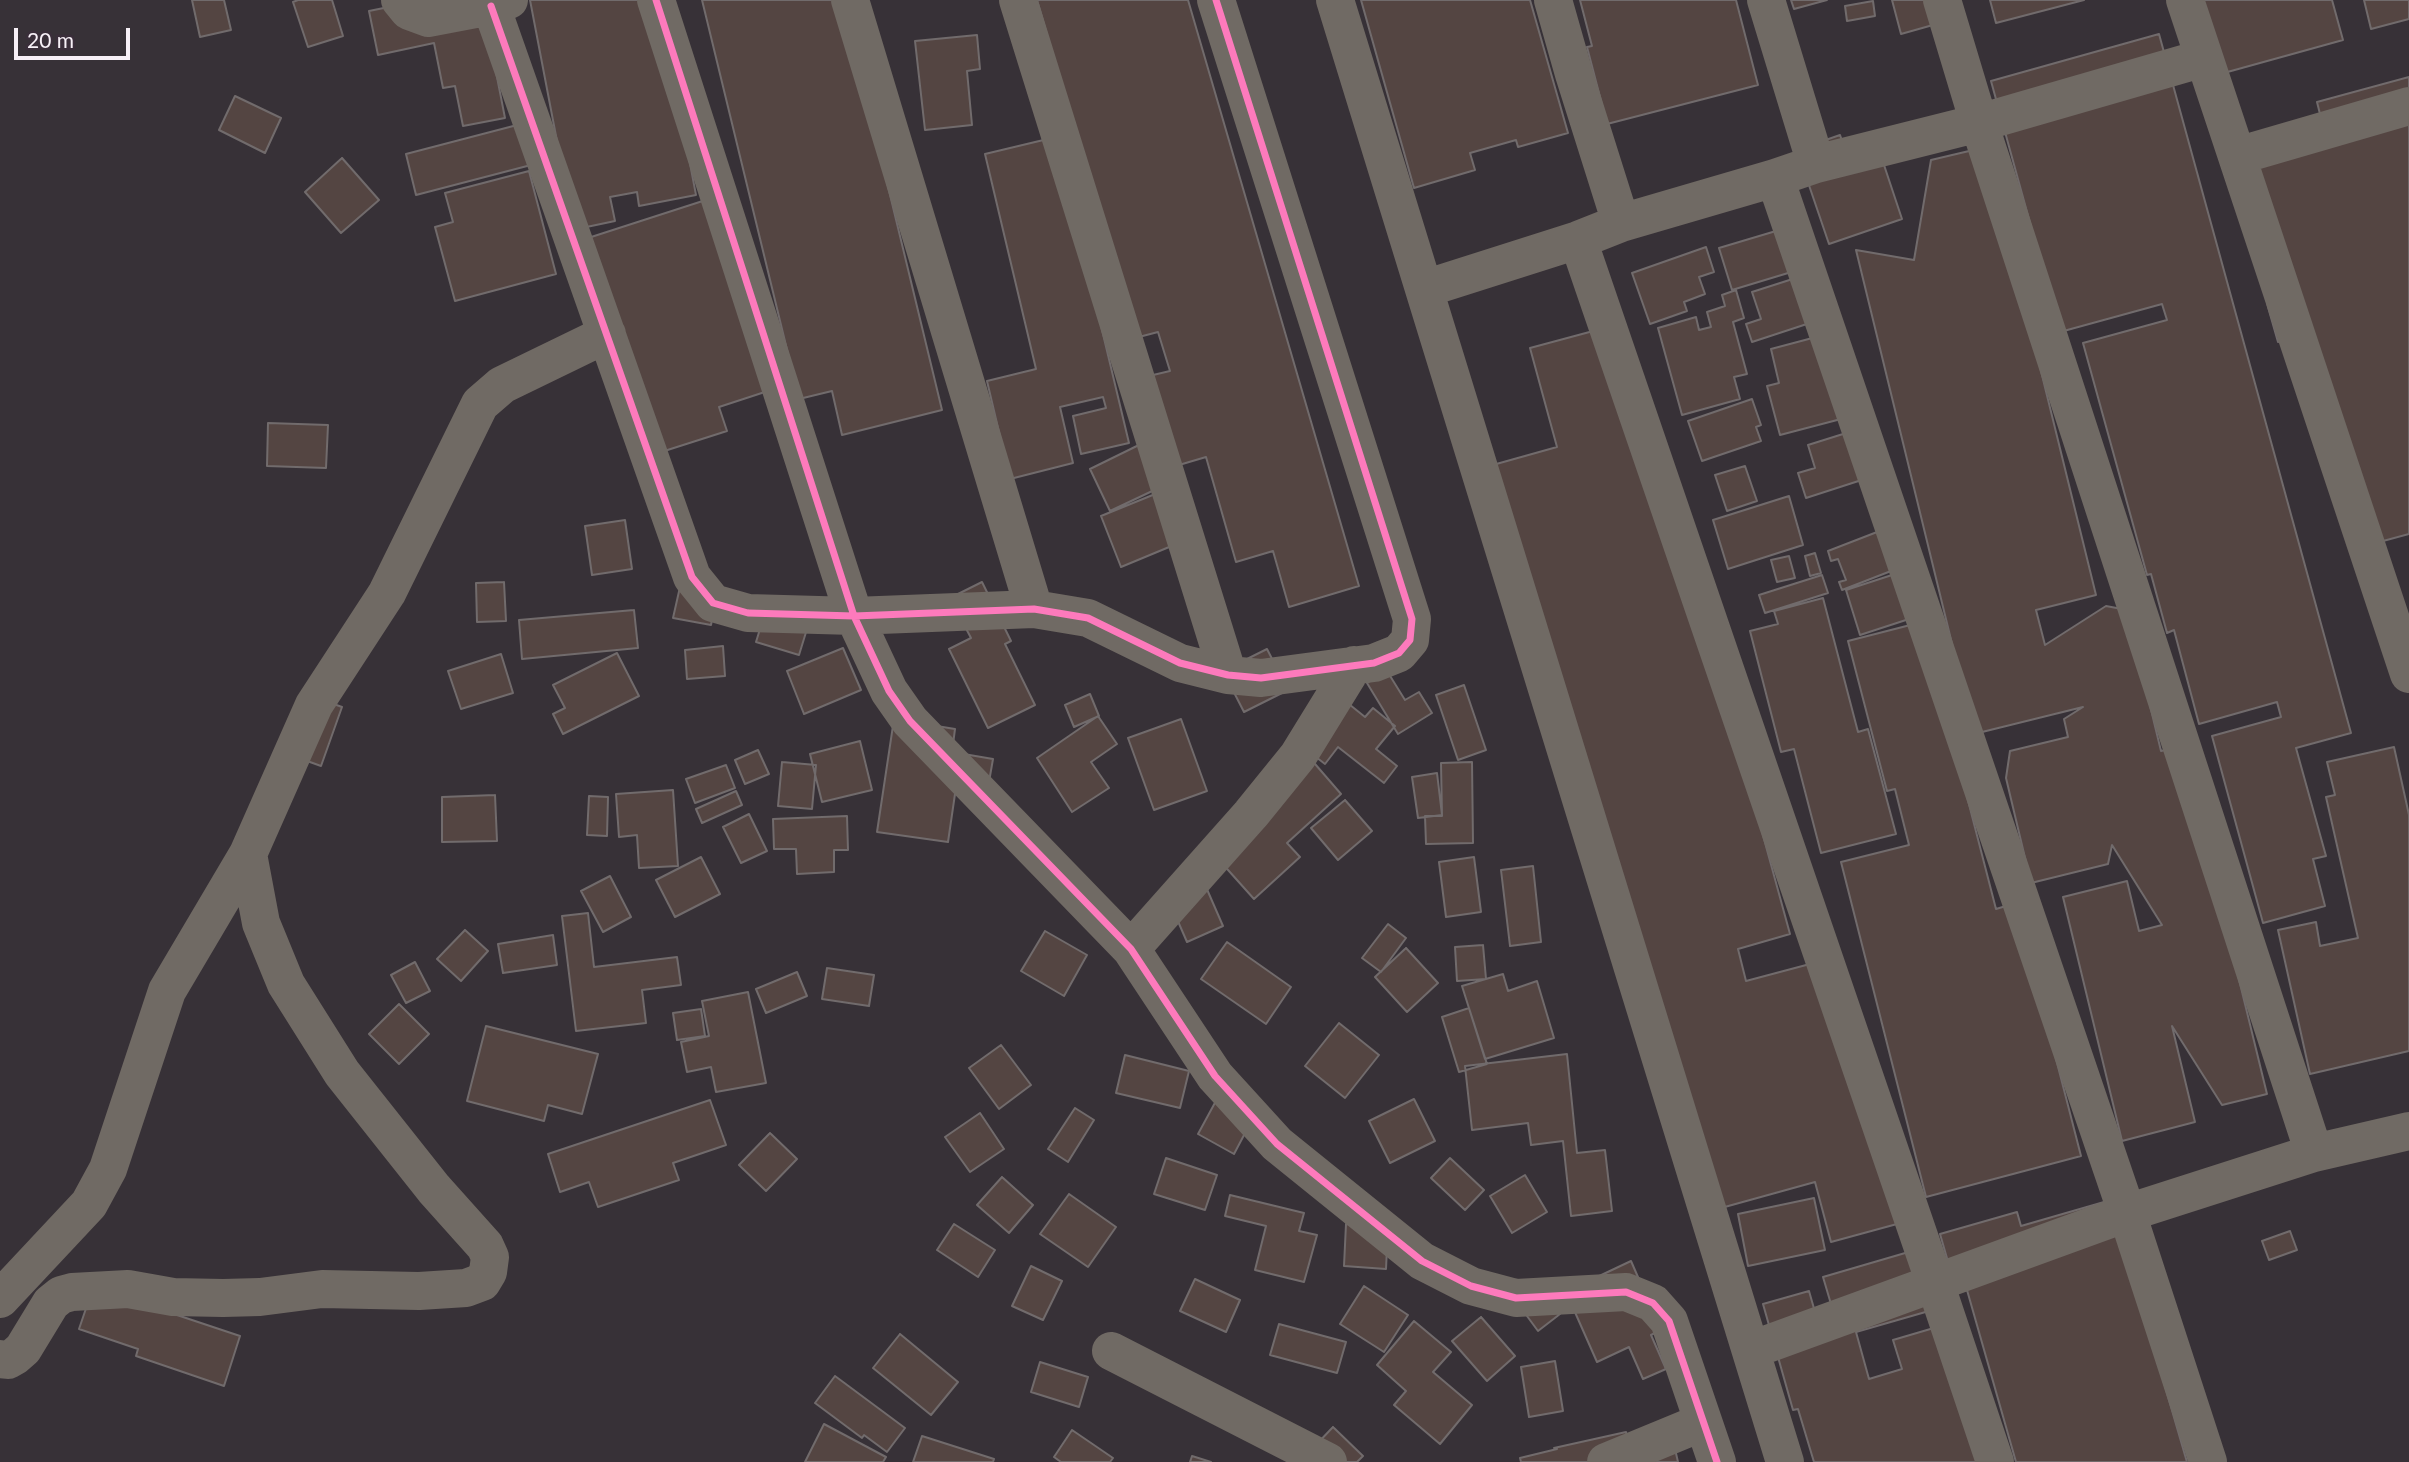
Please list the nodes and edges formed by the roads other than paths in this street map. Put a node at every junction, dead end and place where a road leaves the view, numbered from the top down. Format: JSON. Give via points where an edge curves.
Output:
{"nodes":[{"id":1,"x":400,"y":0,"type":"edge"},
{"id":2,"x":656,"y":0,"type":"edge"},
{"id":3,"x":850,"y":0,"type":"edge"},
{"id":4,"x":1018,"y":0,"type":"edge"},
{"id":5,"x":1216,"y":0,"type":"edge"},
{"id":6,"x":1335,"y":0,"type":"edge"},
{"id":7,"x":1553,"y":0,"type":"edge"},
{"id":8,"x":1766,"y":0,"type":"edge"},
{"id":9,"x":1942,"y":0,"type":"edge"},
{"id":10,"x":2185,"y":0,"type":"edge"},
{"id":11,"x":500,"y":3,"type":"edge"},
{"id":12,"x":2204,"y":58,"type":"junction"},
{"id":13,"x":2409,"y":106,"type":"edge"},
{"id":14,"x":1979,"y":123,"type":"junction"},
{"id":15,"x":2237,"y":156,"type":"junction"},
{"id":16,"x":1816,"y":164,"type":"junction"},
{"id":17,"x":1775,"y":178,"type":"junction"},
{"id":18,"x":1621,"y":223,"type":"junction"},
{"id":19,"x":1578,"y":240,"type":"junction"},
{"id":20,"x":1424,"y":289,"type":"junction"},
{"id":21,"x":607,"y":334,"type":"junction"},
{"id":22,"x":1034,"y":609,"type":"junction"},
{"id":23,"x":854,"y":616,"type":"junction"},
{"id":24,"x":2402,"y":627,"type":"edge"},
{"id":25,"x":1354,"y":665,"type":"junction"},
{"id":26,"x":2409,"y":674,"type":"edge"},
{"id":27,"x":1228,"y":675,"type":"junction"},
{"id":28,"x":248,"y":854,"type":"junction"},
{"id":29,"x":1131,"y":949,"type":"junction"},
{"id":30,"x":2409,"y":1131,"type":"edge"},
{"id":31,"x":2314,"y":1153,"type":"junction"},
{"id":32,"x":2127,"y":1213,"type":"junction"},
{"id":33,"x":1936,"y":1283,"type":"junction"},
{"id":34,"x":0,"y":1299,"type":"edge"},
{"id":35,"x":1751,"y":1350,"type":"junction"},
{"id":36,"x":1111,"y":1351,"type":"dead end"},
{"id":37,"x":0,"y":1359,"type":"edge"},
{"id":38,"x":1703,"y":1422,"type":"junction"},
{"id":39,"x":1328,"y":1462,"type":"edge"},
{"id":40,"x":1606,"y":1462,"type":"edge"},
{"id":41,"x":1717,"y":1462,"type":"edge"},
{"id":42,"x":1785,"y":1462,"type":"edge"},
{"id":43,"x":1994,"y":1462,"type":"edge"},
{"id":44,"x":2207,"y":1462,"type":"edge"}],
"edges":[{"from":1,"to":11,"type":"street","via":[[409,11],[428,18]]},
{"from":2,"to":23,"type":"street"},
{"from":3,"to":22,"type":"street"},
{"from":4,"to":27,"type":"street"},
{"from":5,"to":25,"type":"street","via":[[1412,619],[1410,640],[1399,653]]},
{"from":6,"to":20,"type":"street"},
{"from":7,"to":18,"type":"street"},
{"from":8,"to":16,"type":"street"},
{"from":9,"to":14,"type":"street"},
{"from":10,"to":12,"type":"street"},
{"from":11,"to":21,"type":"street"},
{"from":12,"to":14,"type":"street"},
{"from":12,"to":15,"type":"street"},
{"from":13,"to":15,"type":"street"},
{"from":14,"to":16,"type":"street"},
{"from":14,"to":31,"type":"street"},
{"from":15,"to":24,"type":"street"},
{"from":16,"to":17,"type":"street"},
{"from":17,"to":18,"type":"street"},
{"from":17,"to":32,"type":"street"},
{"from":18,"to":19,"type":"street"},
{"from":19,"to":20,"type":"street"},
{"from":19,"to":33,"type":"street"},
{"from":20,"to":35,"type":"street"},
{"from":21,"to":23,"type":"street","via":[[692,578],[712,603],[748,613]]},
{"from":21,"to":28,"type":"street","via":[[502,384],[480,404],[387,593],[314,705]]},
{"from":22,"to":23,"type":"street"},
{"from":22,"to":27,"type":"street","via":[[1088,618],[1180,663]]},
{"from":23,"to":29,"type":"street","via":[[889,691],[910,722]]},
{"from":24,"to":26,"type":"street"},
{"from":25,"to":27,"type":"street","via":[[1261,678]]},
{"from":25,"to":29,"type":"street","via":[[1298,756]]},
{"from":28,"to":34,"type":"street","via":[[167,991],[108,1169],[89,1204]]},
{"from":28,"to":37,"type":"street","via":[[261,923],[286,984],[342,1073],[485,1246],[488,1272],[482,1282],[466,1288],[419,1291],[321,1289],[223,1298],[173,1297],[128,1289],[72,1292],[51,1303],[23,1349],[8,1360]]},
{"from":29,"to":38,"type":"street","via":[[1215,1076],[1277,1144],[1422,1261],[1471,1286],[1516,1298],[1626,1292],[1653,1303],[1669,1321]]},
{"from":30,"to":31,"type":"street"},
{"from":31,"to":32,"type":"street"},
{"from":32,"to":33,"type":"street"},
{"from":32,"to":44,"type":"street"},
{"from":33,"to":35,"type":"street"},
{"from":33,"to":43,"type":"street"},
{"from":35,"to":42,"type":"street"},
{"from":36,"to":39,"type":"street"},
{"from":38,"to":40,"type":"street"},
{"from":38,"to":41,"type":"street"}]}
